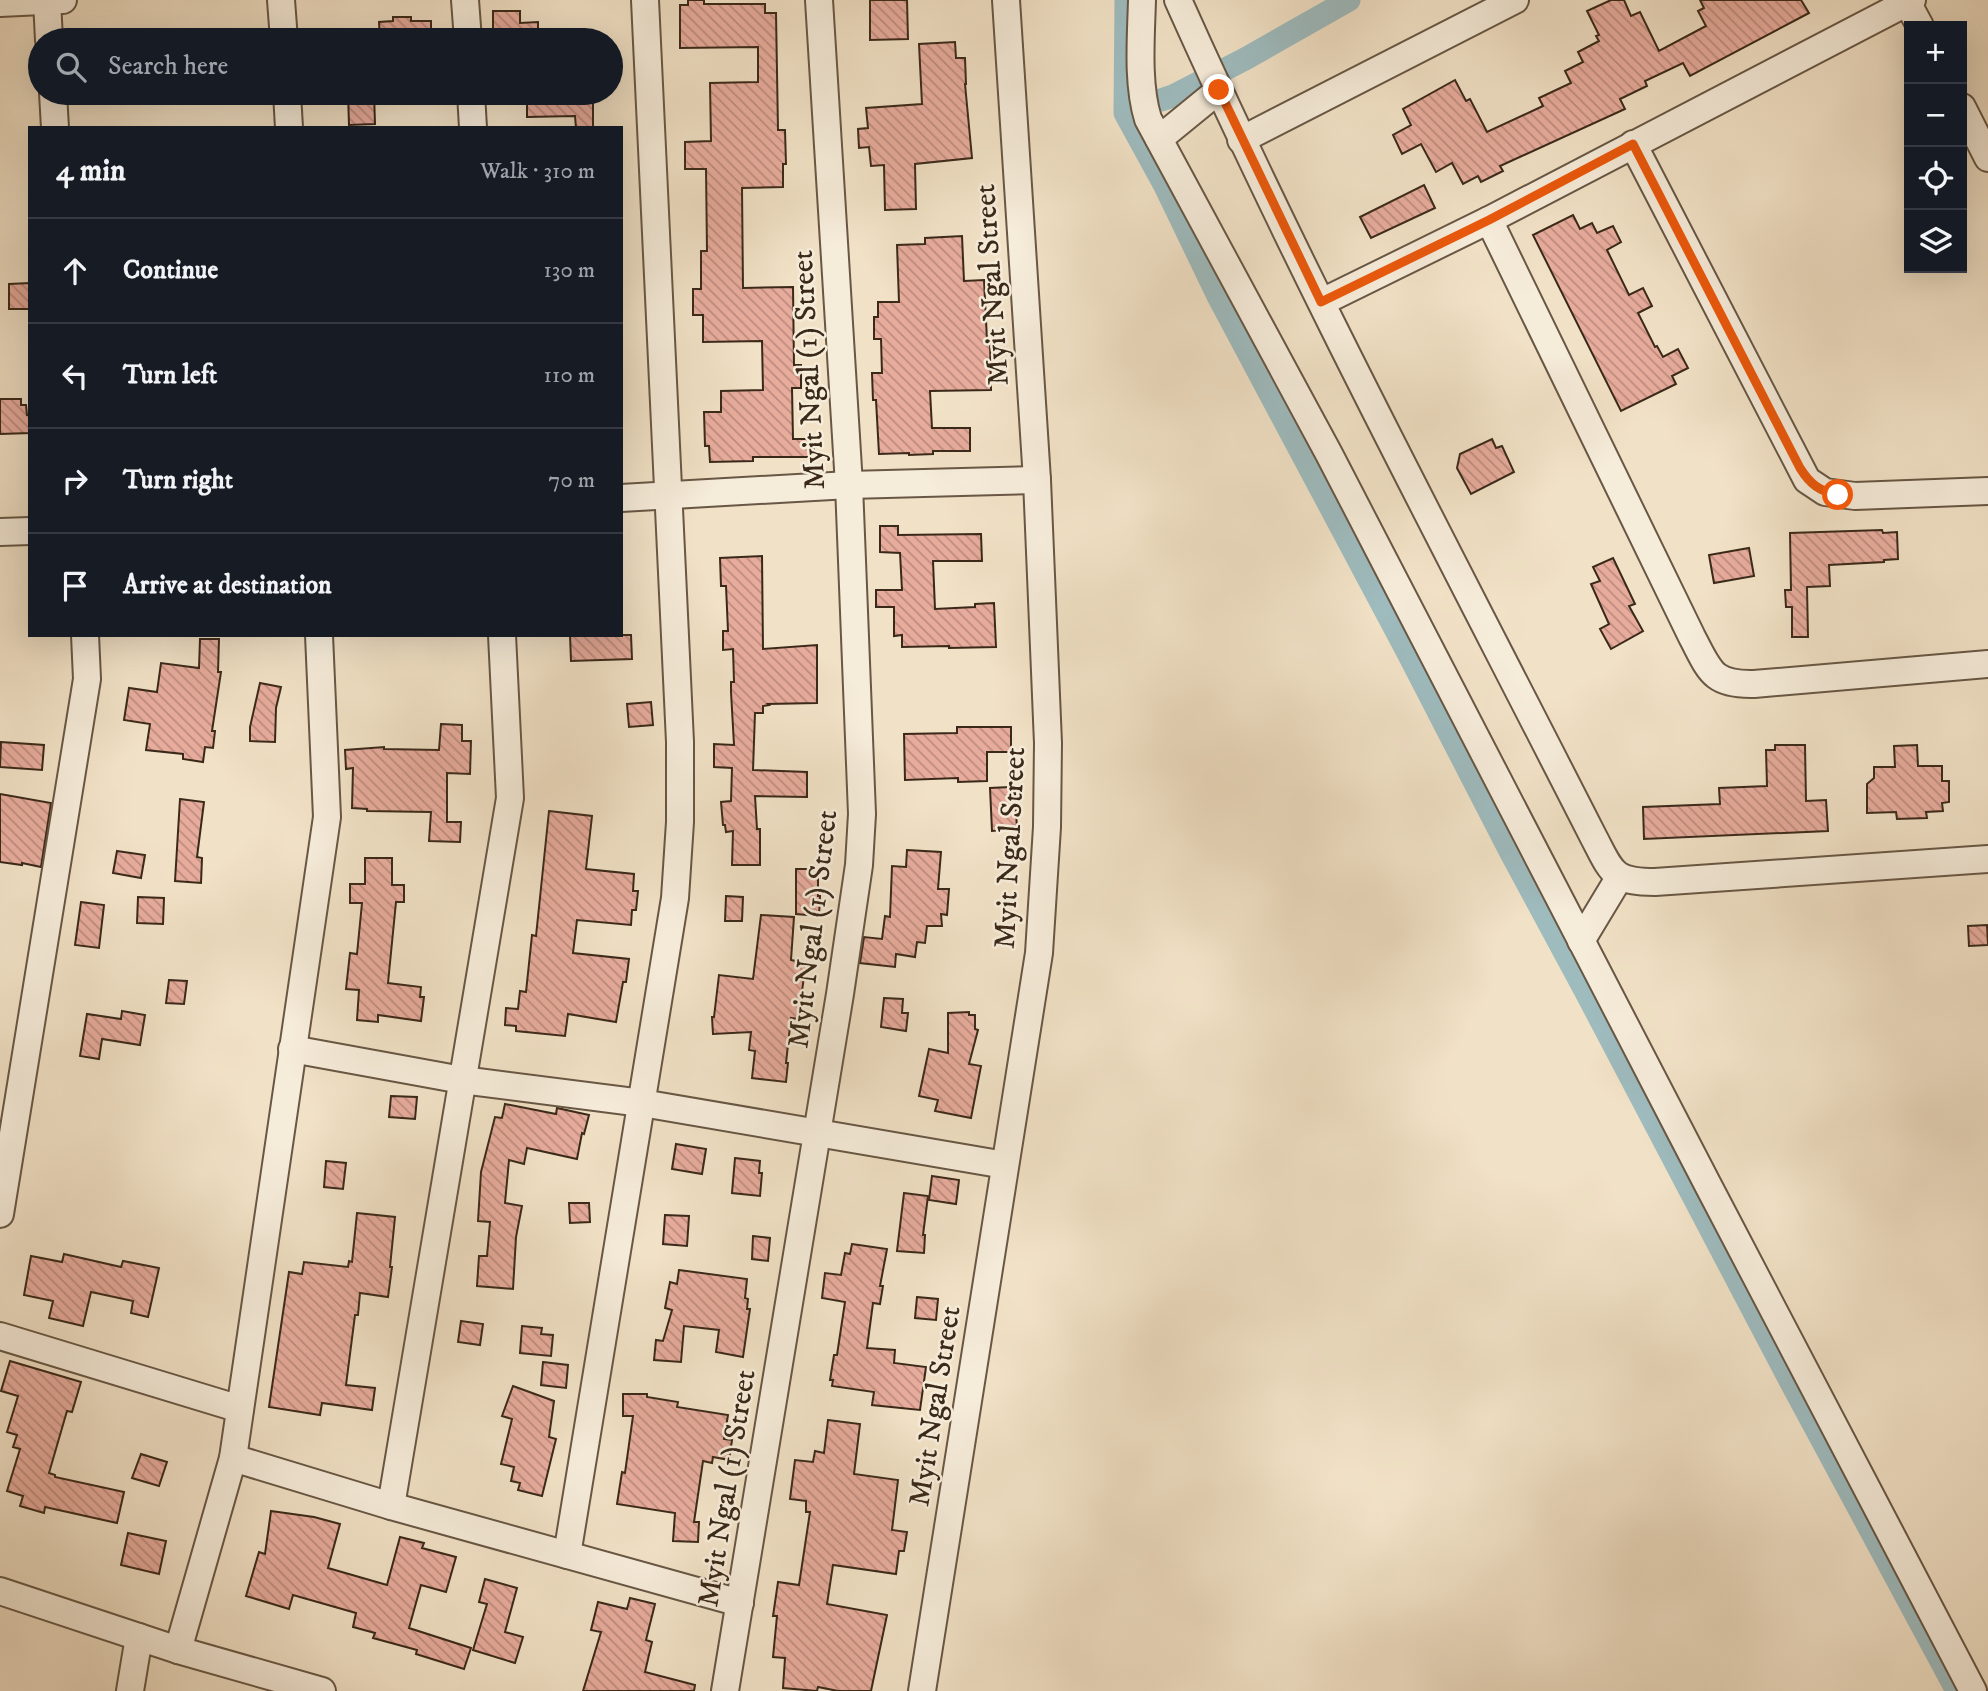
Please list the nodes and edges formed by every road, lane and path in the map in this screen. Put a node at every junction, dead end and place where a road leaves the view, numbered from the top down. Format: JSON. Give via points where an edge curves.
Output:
{"nodes":[{"id":1,"x":47,"y":0,"type":"edge"},
{"id":2,"x":63,"y":0,"type":"edge"},
{"id":3,"x":281,"y":0,"type":"edge"},
{"id":4,"x":465,"y":0,"type":"edge"},
{"id":5,"x":645,"y":0,"type":"edge"},
{"id":6,"x":819,"y":0,"type":"edge"},
{"id":7,"x":1006,"y":0,"type":"edge"},
{"id":8,"x":1142,"y":0,"type":"edge"},
{"id":9,"x":1178,"y":0,"type":"edge"},
{"id":10,"x":1515,"y":0,"type":"edge"},
{"id":11,"x":1908,"y":1,"type":"edge"},
{"id":12,"x":0,"y":3,"type":"edge"},
{"id":13,"x":1918,"y":21,"type":"edge"},
{"id":14,"x":48,"y":28,"type":"edge"},
{"id":15,"x":283,"y":28,"type":"edge"},
{"id":16,"x":467,"y":28,"type":"edge"},
{"id":17,"x":1213,"y":79,"type":"junction"},
{"id":18,"x":54,"y":105,"type":"edge"},
{"id":19,"x":288,"y":105,"type":"edge"},
{"id":20,"x":472,"y":105,"type":"edge"},
{"id":21,"x":1967,"y":117,"type":"edge"},
{"id":22,"x":55,"y":126,"type":"edge"},
{"id":23,"x":289,"y":126,"type":"edge"},
{"id":24,"x":473,"y":126,"type":"edge"},
{"id":25,"x":1159,"y":139,"type":"junction"},
{"id":26,"x":1241,"y":140,"type":"junction"},
{"id":27,"x":1633,"y":144,"type":"junction"},
{"id":28,"x":1988,"y":158,"type":"edge"},
{"id":29,"x":1489,"y":220,"type":"junction"},
{"id":30,"x":1321,"y":302,"type":"junction"},
{"id":31,"x":1037,"y":480,"type":"junction"},
{"id":32,"x":849,"y":485,"type":"junction"},
{"id":33,"x":1988,"y":491,"type":"edge"},
{"id":34,"x":670,"y":495,"type":"junction"},
{"id":35,"x":623,"y":498,"type":"edge"},
{"id":36,"x":28,"y":531,"type":"edge"},
{"id":37,"x":0,"y":533,"type":"edge"},
{"id":38,"x":85,"y":637,"type":"edge"},
{"id":39,"x":319,"y":637,"type":"edge"},
{"id":40,"x":502,"y":637,"type":"edge"},
{"id":41,"x":1988,"y":664,"type":"edge"},
{"id":42,"x":1988,"y":859,"type":"edge"},
{"id":43,"x":1619,"y":878,"type":"junction"},
{"id":44,"x":1581,"y":941,"type":"junction"},
{"id":45,"x":292,"y":1049,"type":"junction"},
{"id":46,"x":462,"y":1080,"type":"junction"},
{"id":47,"x":642,"y":1103,"type":"junction"},
{"id":48,"x":818,"y":1133,"type":"junction"},
{"id":49,"x":1005,"y":1165,"type":"junction"},
{"id":50,"x":0,"y":1214,"type":"edge"},
{"id":51,"x":0,"y":1336,"type":"edge"},
{"id":52,"x":240,"y":1409,"type":"junction"},
{"id":53,"x":233,"y":1458,"type":"junction"},
{"id":54,"x":391,"y":1506,"type":"junction"},
{"id":55,"x":567,"y":1555,"type":"junction"},
{"id":56,"x":0,"y":1591,"type":"edge"},
{"id":57,"x":740,"y":1603,"type":"junction"},
{"id":58,"x":139,"y":1637,"type":"junction"},
{"id":59,"x":178,"y":1650,"type":"junction"},
{"id":60,"x":130,"y":1691,"type":"edge"},
{"id":61,"x":322,"y":1691,"type":"edge"},
{"id":62,"x":725,"y":1691,"type":"edge"},
{"id":63,"x":922,"y":1691,"type":"edge"},
{"id":64,"x":1973,"y":1691,"type":"edge"}],
"edges":[{"from":1,"to":2,"type":"street"},
{"from":1,"to":12,"type":"street"},
{"from":1,"to":14,"type":"street"},
{"from":3,"to":15,"type":"street"},
{"from":4,"to":16,"type":"street"},
{"from":5,"to":34,"type":"street"},
{"from":6,"to":32,"type":"street","name":"Myit Ngal (1) Street"},
{"from":7,"to":31,"type":"street","name":"Myit Ngal Street"},
{"from":8,"to":25,"type":"street","via":[[1143,96]]},
{"from":9,"to":17,"type":"street"},
{"from":10,"to":26,"type":"street"},
{"from":11,"to":13,"type":"street"},
{"from":11,"to":27,"type":"street"},
{"from":17,"to":25,"type":"street"},
{"from":17,"to":26,"type":"street"},
{"from":18,"to":22,"type":"street"},
{"from":19,"to":23,"type":"street"},
{"from":20,"to":24,"type":"street"},
{"from":21,"to":28,"type":"street"},
{"from":25,"to":44,"type":"street","via":[[1329,454]]},
{"from":26,"to":30,"type":"street"},
{"from":27,"to":29,"type":"street"},
{"from":27,"to":33,"type":"street","via":[[1808,480],[1838,495]]},
{"from":29,"to":30,"type":"street"},
{"from":29,"to":41,"type":"street","via":[[1692,637],[1716,677],[1731,684],[1755,684]]},
{"from":30,"to":43,"type":"street"},
{"from":31,"to":32,"type":"street"},
{"from":31,"to":49,"type":"street","name":"Myit Ngal Street","via":[[1047,827],[1039,953]]},
{"from":32,"to":34,"type":"street"},
{"from":32,"to":48,"type":"street","name":"Myit Ngal (1) Street","via":[[862,814],[859,865]]},
{"from":34,"to":35,"type":"street"},
{"from":34,"to":47,"type":"street","via":[[680,822],[675,898]]},
{"from":36,"to":37,"type":"street"},
{"from":38,"to":50,"type":"street","via":[[87,679]]},
{"from":39,"to":45,"type":"street","via":[[327,817]]},
{"from":40,"to":46,"type":"street","via":[[510,798]]},
{"from":42,"to":43,"type":"street","via":[[1655,882]]},
{"from":43,"to":44,"type":"street"},
{"from":44,"to":64,"type":"street"},
{"from":45,"to":46,"type":"street"},
{"from":45,"to":52,"type":"street"},
{"from":46,"to":47,"type":"street"},
{"from":46,"to":54,"type":"street"},
{"from":47,"to":48,"type":"street"},
{"from":47,"to":55,"type":"street"},
{"from":48,"to":49,"type":"street"},
{"from":48,"to":57,"type":"street","name":"Myit Ngal (1) Street"},
{"from":49,"to":63,"type":"street","name":"Myit Ngal Street"},
{"from":51,"to":52,"type":"street"},
{"from":52,"to":53,"type":"street"},
{"from":53,"to":54,"type":"street"},
{"from":53,"to":59,"type":"street"},
{"from":54,"to":55,"type":"street"},
{"from":55,"to":57,"type":"street"},
{"from":56,"to":58,"type":"street"},
{"from":57,"to":62,"type":"street","name":"Myit Ngal (1) Street"},
{"from":58,"to":59,"type":"street"},
{"from":58,"to":60,"type":"street"},
{"from":59,"to":61,"type":"street"}]}
